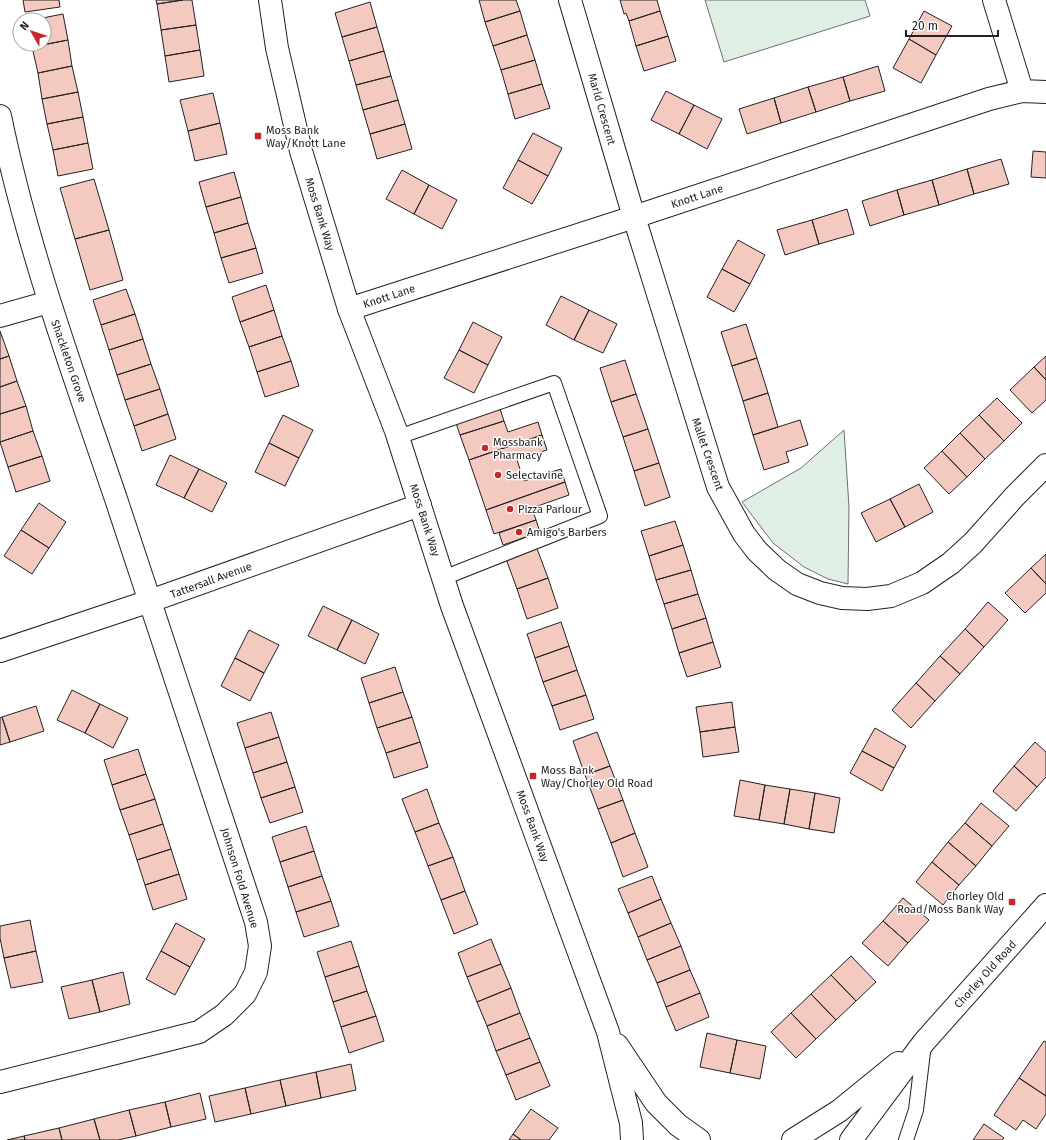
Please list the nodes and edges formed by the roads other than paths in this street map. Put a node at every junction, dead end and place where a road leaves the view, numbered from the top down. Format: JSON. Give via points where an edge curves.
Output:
{"nodes":[{"id":1,"x":270,"y":0,"type":"edge"},
{"id":2,"x":570,"y":0,"type":"edge"},
{"id":3,"x":994,"y":0,"type":"edge"},
{"id":4,"x":1022,"y":92,"type":"junction"},
{"id":5,"x":1046,"y":92,"type":"edge"},
{"id":6,"x":0,"y":116,"type":"edge"},
{"id":7,"x":634,"y":217,"type":"junction"},
{"id":8,"x":49,"y":302,"type":"junction"},
{"id":9,"x":349,"y":309,"type":"junction"},
{"id":10,"x":0,"y":316,"type":"edge"},
{"id":11,"x":398,"y":437,"type":"junction"},
{"id":12,"x":1046,"y":465,"type":"edge"},
{"id":13,"x":420,"y":505,"type":"junction"},
{"id":14,"x":443,"y":578,"type":"junction"},
{"id":15,"x":150,"y":601,"type":"junction"},
{"id":16,"x":0,"y":651,"type":"edge"},
{"id":17,"x":1046,"y":905,"type":"edge"},
{"id":18,"x":608,"y":1032,"type":"junction"},
{"id":19,"x":924,"y":1042,"type":"junction"},
{"id":20,"x":0,"y":1082,"type":"edge"},
{"id":21,"x":632,"y":1140,"type":"edge"},
{"id":22,"x":699,"y":1140,"type":"edge"},
{"id":23,"x":793,"y":1140,"type":"edge"},
{"id":24,"x":851,"y":1140,"type":"edge"},
{"id":25,"x":906,"y":1140,"type":"edge"}],
"edges":[{"from":1,"to":9,"type":"main road","name":"Moss Bank Way","via":[[277,48],[301,151]]},
{"from":2,"to":7,"type":"main road","name":"Marld Crescent"},
{"from":3,"to":4,"type":"main road"},
{"from":4,"to":5,"type":"main road","name":"Knott Lane"},
{"from":4,"to":7,"type":"main road","name":"Knott Lane","via":[[989,99]]},
{"from":6,"to":8,"type":"main road","name":"Shackleton Grove","via":[[8,156]]},
{"from":7,"to":9,"type":"main road","name":"Knott Lane"},
{"from":7,"to":12,"type":"main road","name":"Mallet Crescent","via":[[718,487],[744,534],[757,551],[797,584],[842,598],[867,599],[891,596],[922,583],[973,544]]},
{"from":8,"to":10,"type":"main road"},
{"from":8,"to":15,"type":"main road","name":"Shackleton Grove"},
{"from":9,"to":11,"type":"main road","name":"Moss Bank Way"},
{"from":11,"to":13,"type":"main road","name":"Moss Bank Way"},
{"from":11,"to":14,"type":"lane","via":[[554,383],[600,516]]},
{"from":13,"to":14,"type":"main road","name":"Moss Bank Way"},
{"from":13,"to":15,"type":"main road","name":"Tattersall Avenue"},
{"from":14,"to":18,"type":"main road","name":"Moss Bank Way"},
{"from":15,"to":16,"type":"main road","name":"Tattersall Avenue"},
{"from":15,"to":20,"type":"main road","name":"Johnson Fold Avenue","via":[[256,922],[260,946],[256,972],[245,994],[224,1015],[199,1032]]},
{"from":17,"to":19,"type":"main road","name":"Chorley Old Road"},
{"from":18,"to":21,"type":"main road","name":"Moss Bank Way"},
{"from":18,"to":22,"type":"main road","name":"Moss Bank Way","via":[[656,1103],[678,1125]]},
{"from":19,"to":23,"type":"main road","name":"Chorley Old Road","via":[[839,1111]]},
{"from":19,"to":24,"type":"main road","name":"Chorley Old Road"},
{"from":19,"to":25,"type":"lane","via":[[916,1110]]}]}
